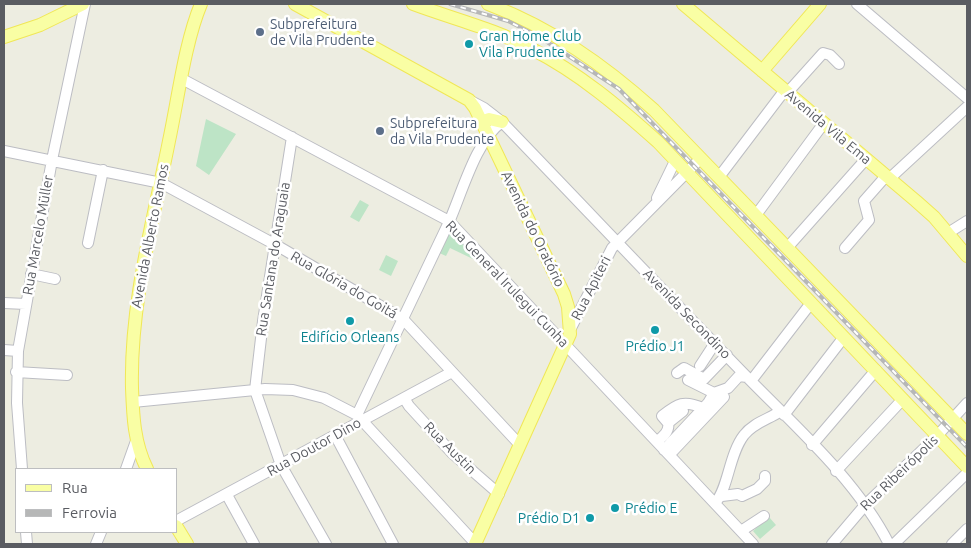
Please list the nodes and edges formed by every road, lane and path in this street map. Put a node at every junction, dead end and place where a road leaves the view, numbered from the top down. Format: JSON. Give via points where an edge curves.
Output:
{"nodes":[{"id":1,"x":84,"y":4,"type":"edge"},
{"id":2,"x":201,"y":4,"type":"edge"},
{"id":3,"x":295,"y":4,"type":"edge"},
{"id":4,"x":413,"y":4,"type":"edge"},
{"id":5,"x":488,"y":4,"type":"edge"},
{"id":6,"x":683,"y":4,"type":"edge"},
{"id":7,"x":820,"y":4,"type":"edge"},
{"id":8,"x":857,"y":4,"type":"edge"},
{"id":9,"x":4,"y":36,"type":"edge"},
{"id":10,"x":839,"y":64,"type":"dead end"},
{"id":11,"x":762,"y":71,"type":"junction"},
{"id":12,"x":182,"y":79,"type":"junction"},
{"id":13,"x":786,"y":91,"type":"junction"},
{"id":14,"x":967,"y":98,"type":"edge"},
{"id":15,"x":469,"y":100,"type":"junction"},
{"id":16,"x":967,"y":107,"type":"edge"},
{"id":17,"x":482,"y":122,"type":"junction"},
{"id":18,"x":502,"y":122,"type":"junction"},
{"id":19,"x":824,"y":124,"type":"junction"},
{"id":20,"x":488,"y":136,"type":"junction"},
{"id":21,"x":292,"y":137,"type":"junction"},
{"id":22,"x":4,"y":151,"type":"edge"},
{"id":23,"x":701,"y":158,"type":"junction"},
{"id":24,"x":866,"y":159,"type":"junction"},
{"id":25,"x":52,"y":160,"type":"junction"},
{"id":26,"x":675,"y":161,"type":"junction"},
{"id":27,"x":103,"y":170,"type":"junction"},
{"id":28,"x":687,"y":172,"type":"junction"},
{"id":29,"x":719,"y":177,"type":"junction"},
{"id":30,"x":888,"y":177,"type":"junction"},
{"id":31,"x":161,"y":183,"type":"junction"},
{"id":32,"x":653,"y":205,"type":"junction"},
{"id":33,"x":756,"y":216,"type":"junction"},
{"id":34,"x":449,"y":221,"type":"junction"},
{"id":35,"x":967,"y":221,"type":"edge"},
{"id":36,"x":948,"y":233,"type":"junction"},
{"id":37,"x":618,"y":242,"type":"junction"},
{"id":38,"x":88,"y":243,"type":"dead end"},
{"id":39,"x":276,"y":245,"type":"junction"},
{"id":40,"x":787,"y":248,"type":"junction"},
{"id":41,"x":844,"y":248,"type":"dead end"},
{"id":42,"x":967,"y":255,"type":"edge"},
{"id":43,"x":31,"y":274,"type":"junction"},
{"id":44,"x":55,"y":279,"type":"dead end"},
{"id":45,"x":4,"y":303,"type":"edge"},
{"id":46,"x":811,"y":303,"type":"junction"},
{"id":47,"x":26,"y":304,"type":"junction"},
{"id":48,"x":403,"y":319,"type":"junction"},
{"id":49,"x":571,"y":328,"type":"junction"},
{"id":50,"x":844,"y":337,"type":"junction"},
{"id":51,"x":714,"y":342,"type":"junction"},
{"id":52,"x":565,"y":345,"type":"junction"},
{"id":53,"x":4,"y":350,"type":"edge"},
{"id":54,"x":18,"y":351,"type":"junction"},
{"id":55,"x":727,"y":355,"type":"junction"},
{"id":56,"x":700,"y":366,"type":"dead end"},
{"id":57,"x":876,"y":370,"type":"junction"},
{"id":58,"x":16,"y":372,"type":"junction"},
{"id":59,"x":452,"y":372,"type":"junction"},
{"id":60,"x":677,"y":373,"type":"dead end"},
{"id":61,"x":68,"y":375,"type":"dead end"},
{"id":62,"x":749,"y":379,"type":"junction"},
{"id":63,"x":688,"y":380,"type":"dead end"},
{"id":64,"x":255,"y":390,"type":"junction"},
{"id":65,"x":714,"y":393,"type":"junction"},
{"id":66,"x":404,"y":398,"type":"junction"},
{"id":67,"x":724,"y":398,"type":"dead end"},
{"id":68,"x":903,"y":399,"type":"junction"},
{"id":69,"x":132,"y":402,"type":"junction"},
{"id":70,"x":967,"y":403,"type":"edge"},
{"id":71,"x":703,"y":408,"type":"junction"},
{"id":72,"x":683,"y":411,"type":"dead end"},
{"id":73,"x":782,"y":413,"type":"junction"},
{"id":74,"x":359,"y":418,"type":"junction"},
{"id":75,"x":953,"y":420,"type":"junction"},
{"id":76,"x":668,"y":423,"type":"junction"},
{"id":77,"x":967,"y":434,"type":"edge"},
{"id":78,"x":335,"y":435,"type":"junction"},
{"id":79,"x":937,"y":436,"type":"junction"},
{"id":80,"x":136,"y":441,"type":"junction"},
{"id":81,"x":656,"y":441,"type":"junction"},
{"id":82,"x":520,"y":445,"type":"junction"},
{"id":83,"x":812,"y":446,"type":"junction"},
{"id":84,"x":667,"y":452,"type":"junction"},
{"id":85,"x":281,"y":465,"type":"junction"},
{"id":86,"x":967,"y":467,"type":"edge"},
{"id":87,"x":22,"y":468,"type":"edge"},
{"id":88,"x":126,"y":468,"type":"edge"},
{"id":89,"x":147,"y":468,"type":"edge"},
{"id":90,"x":836,"y":471,"type":"junction"},
{"id":91,"x":967,"y":473,"type":"edge"},
{"id":92,"x":765,"y":476,"type":"dead end"},
{"id":93,"x":499,"y":494,"type":"junction"},
{"id":94,"x":227,"y":495,"type":"junction"},
{"id":95,"x":718,"y":500,"type":"junction"},
{"id":96,"x":866,"y":504,"type":"junction"},
{"id":97,"x":764,"y":516,"type":"dead end"},
{"id":98,"x":178,"y":520,"type":"edge"},
{"id":99,"x":178,"y":529,"type":"edge"},
{"id":100,"x":967,"y":529,"type":"edge"},
{"id":101,"x":741,"y":531,"type":"junction"},
{"id":102,"x":187,"y":544,"type":"edge"},
{"id":103,"x":254,"y":544,"type":"edge"},
{"id":104,"x":326,"y":544,"type":"edge"},
{"id":105,"x":393,"y":544,"type":"edge"},
{"id":106,"x":475,"y":544,"type":"edge"},
{"id":107,"x":753,"y":544,"type":"edge"},
{"id":108,"x":832,"y":544,"type":"edge"},
{"id":109,"x":889,"y":544,"type":"edge"},
{"id":110,"x":894,"y":544,"type":"edge"},
{"id":111,"x":952,"y":544,"type":"edge"}],
"edges":[{"from":1,"to":9,"type":"main road","via":[[40,25]]},
{"from":1,"to":25,"type":"street","name":"Rua Marcelo Müller"},
{"from":2,"to":12,"type":"main road","name":"Avenida Alberto Ramos"},
{"from":3,"to":15,"type":"main road"},
{"from":4,"to":26,"type":"main road","via":[[501,35],[563,67],[620,107]]},
{"from":5,"to":23,"type":"main road","via":[[543,28],[604,67],[654,110]]},
{"from":6,"to":11,"type":"main road","name":"Avenida Vila Ema"},
{"from":7,"to":11,"type":"main road"},
{"from":8,"to":14,"type":"street"},
{"from":10,"to":13,"type":"street","via":[[823,53]]},
{"from":11,"to":13,"type":"main road","name":"Avenida Vila Ema"},
{"from":12,"to":21,"type":"street","name":"Rua General Irulegui Cunha"},
{"from":12,"to":31,"type":"main road","name":"Avenida Alberto Ramos"},
{"from":13,"to":19,"type":"main road","name":"Avenida Vila Ema"},
{"from":13,"to":29,"type":"street"},
{"from":15,"to":17,"type":"main road","name":"Avenida do Oratório"},
{"from":15,"to":18,"type":"street","name":"Avenida Secondino"},
{"from":16,"to":30,"type":"street"},
{"from":17,"to":18,"type":"main road","via":[[489,119]]},
{"from":17,"to":20,"type":"main road","name":"Avenida do Oratório"},
{"from":18,"to":20,"type":"street"},
{"from":18,"to":37,"type":"street","name":"Avenida Secondino"},
{"from":19,"to":24,"type":"main road","name":"Avenida Vila Ema"},
{"from":19,"to":33,"type":"street"},
{"from":20,"to":34,"type":"street"},
{"from":20,"to":49,"type":"main road","name":"Avenida do Oratório","via":[[564,294]]},
{"from":21,"to":34,"type":"street","name":"Rua General Irulegui Cunha"},
{"from":21,"to":39,"type":"street","name":"Rua Santana do Araguaia"},
{"from":22,"to":25,"type":"street","name":"Rua Glória do Goitá"},
{"from":23,"to":28,"type":"street","name":"Rua Apiteri"},
{"from":23,"to":29,"type":"main road"},
{"from":24,"to":30,"type":"main road","name":"Avenida Vila Ema"},
{"from":24,"to":40,"type":"street"},
{"from":25,"to":27,"type":"street","name":"Rua Glória do Goitá"},
{"from":25,"to":43,"type":"street","name":"Rua Marcelo Müller"},
{"from":26,"to":28,"type":"main road"},
{"from":26,"to":32,"type":"street","name":"Rua Apiteri"},
{"from":27,"to":31,"type":"street","name":"Rua Glória do Goitá"},
{"from":27,"to":38,"type":"street"},
{"from":28,"to":32,"type":"street","name":"Rua Apiteri"},
{"from":28,"to":46,"type":"main road"},
{"from":29,"to":33,"type":"main road"},
{"from":30,"to":36,"type":"main road","name":"Avenida Vila Ema"},
{"from":30,"to":41,"type":"street","via":[[864,201],[869,220]]},
{"from":31,"to":39,"type":"street","name":"Rua Glória do Goitá"},
{"from":31,"to":69,"type":"main road","name":"Avenida Alberto Ramos","via":[[135,311]]},
{"from":32,"to":37,"type":"street","name":"Rua Apiteri"},
{"from":33,"to":40,"type":"main road"},
{"from":34,"to":48,"type":"street"},
{"from":34,"to":52,"type":"street","name":"Rua General Irulegui Cunha"},
{"from":35,"to":36,"type":"street"},
{"from":36,"to":42,"type":"main road","name":"Avenida Vila Ema"},
{"from":37,"to":49,"type":"street","name":"Rua Apiteri","via":[[607,255]]},
{"from":37,"to":51,"type":"street","name":"Avenida Secondino"},
{"from":39,"to":48,"type":"street","name":"Rua Glória do Goitá"},
{"from":39,"to":64,"type":"street","name":"Rua Santana do Araguaia","via":[[261,330]]},
{"from":40,"to":75,"type":"main road"},
{"from":43,"to":44,"type":"street"},
{"from":43,"to":47,"type":"street","name":"Rua Marcelo Müller"},
{"from":45,"to":47,"type":"street"},
{"from":46,"to":50,"type":"main road"},
{"from":46,"to":62,"type":"street"},
{"from":47,"to":54,"type":"street","name":"Rua Marcelo Müller"},
{"from":48,"to":59,"type":"street","name":"Rua Glória do Goitá"},
{"from":48,"to":74,"type":"street"},
{"from":49,"to":52,"type":"main road"},
{"from":50,"to":57,"type":"main road"},
{"from":50,"to":73,"type":"street"},
{"from":51,"to":55,"type":"street","name":"Avenida Secondino"},
{"from":51,"to":56,"type":"street"},
{"from":52,"to":81,"type":"street","name":"Rua General Irulegui Cunha"},
{"from":52,"to":82,"type":"main road"},
{"from":53,"to":54,"type":"street"},
{"from":54,"to":58,"type":"street","name":"Rua Marcelo Müller"},
{"from":55,"to":60,"type":"street","via":[[704,379],[684,368]]},
{"from":55,"to":62,"type":"street","name":"Avenida Secondino"},
{"from":57,"to":68,"type":"main road"},
{"from":57,"to":83,"type":"street"},
{"from":58,"to":61,"type":"street"},
{"from":58,"to":87,"type":"street","name":"Rua Marcelo Müller"},
{"from":59,"to":66,"type":"street","name":"Rua Doutor Dino"},
{"from":59,"to":82,"type":"street","name":"Rua Glória do Goitá"},
{"from":62,"to":65,"type":"street","via":[[739,376],[728,388]]},
{"from":62,"to":73,"type":"street","name":"Avenida Secondino"},
{"from":63,"to":65,"type":"street"},
{"from":64,"to":69,"type":"street"},
{"from":64,"to":74,"type":"street","via":[[308,393],[324,398]]},
{"from":64,"to":85,"type":"street","name":"Rua Santana do Araguaia"},
{"from":65,"to":71,"type":"street"},
{"from":66,"to":74,"type":"street","name":"Rua Doutor Dino"},
{"from":66,"to":93,"type":"street","name":"Rua Austin","via":[[452,453]]},
{"from":67,"to":84,"type":"street"},
{"from":68,"to":79,"type":"main road"},
{"from":68,"to":90,"type":"street"},
{"from":69,"to":80,"type":"main road","name":"Avenida Alberto Ramos"},
{"from":70,"to":75,"type":"street","name":"Rua Ribeirópolis"},
{"from":71,"to":76,"type":"street","via":[[695,403],[678,404],[662,416]]},
{"from":71,"to":84,"type":"street"},
{"from":72,"to":76,"type":"street"},
{"from":73,"to":83,"type":"street","name":"Avenida Secondino"},
{"from":73,"to":95,"type":"street","via":[[751,427],[743,436],[727,470]]},
{"from":74,"to":78,"type":"street","name":"Rua Doutor Dino"},
{"from":74,"to":106,"type":"street"},
{"from":75,"to":77,"type":"main road"},
{"from":75,"to":79,"type":"street","name":"Rua Ribeirópolis"},
{"from":76,"to":81,"type":"street","via":[[668,430]]},
{"from":78,"to":85,"type":"street","name":"Rua Doutor Dino"},
{"from":78,"to":105,"type":"street"},
{"from":79,"to":86,"type":"main road"},
{"from":79,"to":96,"type":"street","name":"Rua Ribeirópolis"},
{"from":80,"to":88,"type":"street"},
{"from":80,"to":89,"type":"main road","name":"Avenida Alberto Ramos"},
{"from":81,"to":84,"type":"street","name":"Rua General Irulegui Cunha"},
{"from":82,"to":93,"type":"main road"},
{"from":83,"to":90,"type":"street","name":"Avenida Secondino"},
{"from":84,"to":95,"type":"street","name":"Rua General Irulegui Cunha"},
{"from":85,"to":94,"type":"street","name":"Rua Doutor Dino"},
{"from":85,"to":104,"type":"street","name":"Rua Santana do Araguaia"},
{"from":90,"to":96,"type":"street","name":"Avenida Secondino"},
{"from":91,"to":110,"type":"street"},
{"from":92,"to":95,"type":"street","via":[[765,481],[757,489],[742,496],[738,494]]},
{"from":93,"to":106,"type":"main road"},
{"from":94,"to":98,"type":"street","name":"Rua Doutor Dino"},
{"from":94,"to":103,"type":"street"},
{"from":95,"to":101,"type":"street","name":"Rua General Irulegui Cunha"},
{"from":96,"to":108,"type":"street","name":"Rua Ribeirópolis"},
{"from":96,"to":109,"type":"street","name":"Avenida Secondino"},
{"from":97,"to":101,"type":"street"},
{"from":99,"to":102,"type":"main road"},
{"from":100,"to":111,"type":"street"},
{"from":101,"to":107,"type":"street","name":"Rua General Irulegui Cunha"}]}
